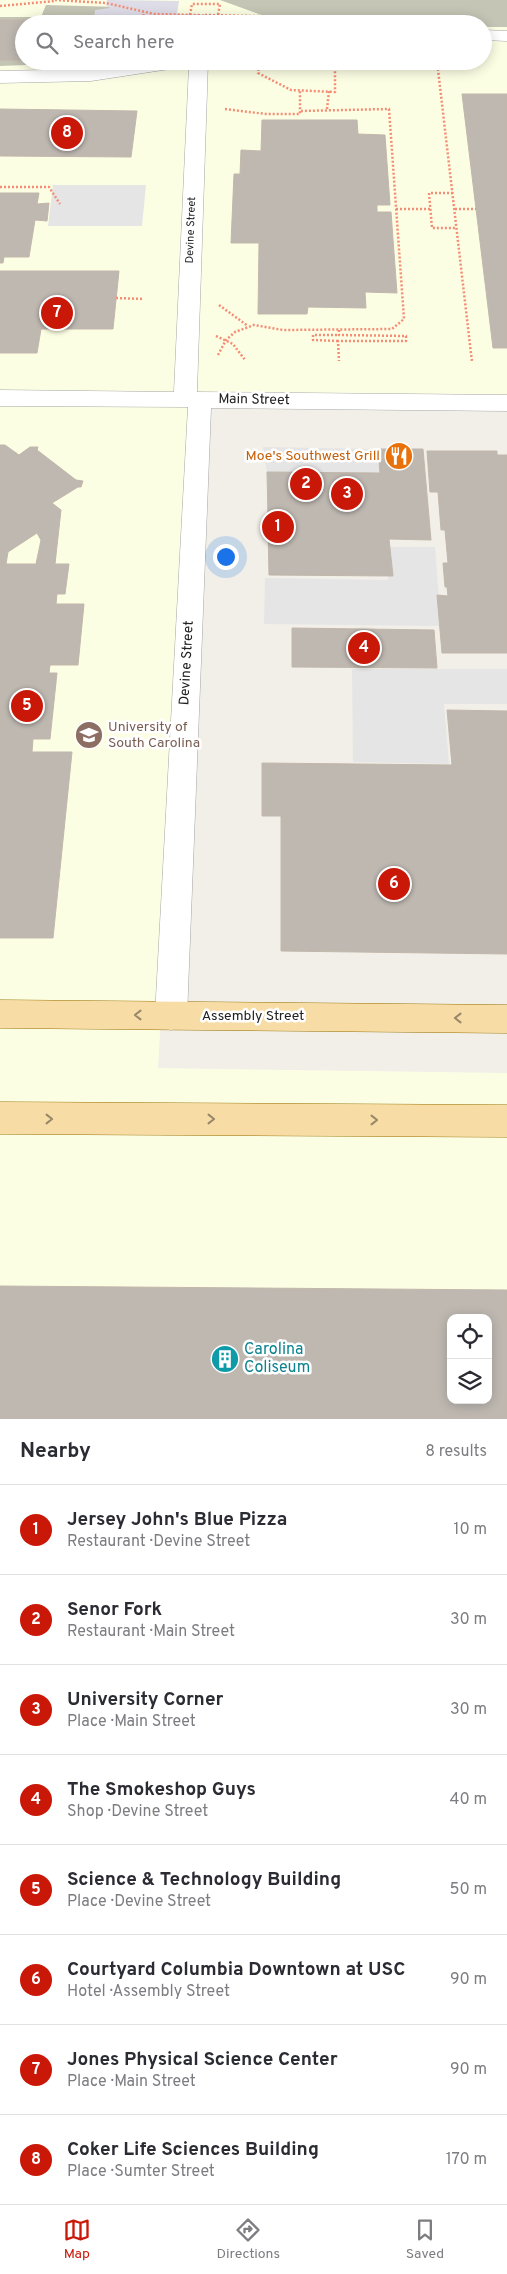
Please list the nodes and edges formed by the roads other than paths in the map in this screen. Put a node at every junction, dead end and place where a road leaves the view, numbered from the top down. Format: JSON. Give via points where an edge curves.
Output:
{"nodes":[{"id":1,"x":492,"y":35,"type":"edge"},
{"id":2,"x":507,"y":36,"type":"edge"},
{"id":3,"x":492,"y":52,"type":"edge"},
{"id":4,"x":507,"y":53,"type":"edge"},
{"id":5,"x":125,"y":70,"type":"edge"},
{"id":6,"x":198,"y":70,"type":"edge"},
{"id":7,"x":0,"y":77,"type":"edge"},
{"id":8,"x":0,"y":398,"type":"edge"},
{"id":9,"x":192,"y":400,"type":"junction"},
{"id":10,"x":507,"y":403,"type":"edge"},
{"id":11,"x":0,"y":1014,"type":"edge"},
{"id":12,"x":171,"y":1016,"type":"junction"},
{"id":13,"x":507,"y":1018,"type":"edge"},
{"id":14,"x":0,"y":1118,"type":"edge"},
{"id":15,"x":507,"y":1121,"type":"edge"}],
"edges":[{"from":1,"to":2,"type":"street"},
{"from":3,"to":4,"type":"street"},
{"from":5,"to":7,"type":"street","via":[[91,75]]},
{"from":6,"to":9,"type":"street","name":"Devine Street"},
{"from":8,"to":9,"type":"street","name":"Main Street"},
{"from":9,"to":10,"type":"street","name":"Main Street"},
{"from":9,"to":12,"type":"street","name":"Devine Street"},
{"from":12,"to":11,"type":"main road","name":"Assembly Street","one_way":true},
{"from":13,"to":12,"type":"main road","name":"Assembly Street","one_way":true},
{"from":14,"to":15,"type":"main road","one_way":true}]}
